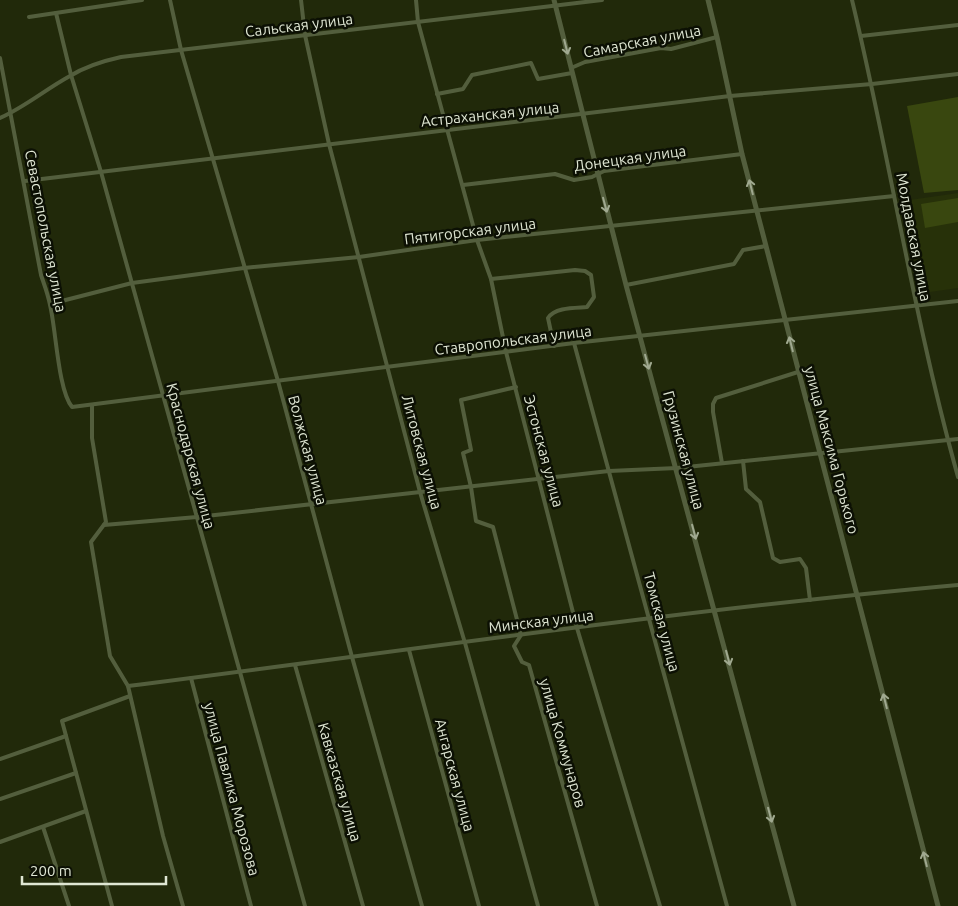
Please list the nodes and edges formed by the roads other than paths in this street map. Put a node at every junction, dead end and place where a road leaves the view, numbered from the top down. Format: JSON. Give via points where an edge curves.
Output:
{"nodes":[{"id":1,"x":142,"y":0,"type":"edge"},
{"id":2,"x":170,"y":0,"type":"edge"},
{"id":3,"x":301,"y":0,"type":"edge"},
{"id":4,"x":416,"y":0,"type":"edge"},
{"id":5,"x":602,"y":0,"type":"edge"},
{"id":6,"x":708,"y":0,"type":"edge"},
{"id":7,"x":852,"y":0,"type":"edge"},
{"id":8,"x":555,"y":3,"type":"edge"},
{"id":9,"x":56,"y":13,"type":"junction"},
{"id":10,"x":28,"y":17,"type":"dead end"},
{"id":11,"x":418,"y":22,"type":"junction"},
{"id":12,"x":958,"y":25,"type":"edge"},
{"id":13,"x":305,"y":35,"type":"junction"},
{"id":14,"x":861,"y":36,"type":"junction"},
{"id":15,"x":717,"y":37,"type":"junction"},
{"id":16,"x":181,"y":50,"type":"junction"},
{"id":17,"x":0,"y":58,"type":"edge"},
{"id":18,"x":571,"y":70,"type":"junction"},
{"id":19,"x":958,"y":74,"type":"edge"},
{"id":20,"x":71,"y":75,"type":"junction"},
{"id":21,"x":872,"y":84,"type":"junction"},
{"id":22,"x":437,"y":94,"type":"junction"},
{"id":23,"x":730,"y":96,"type":"junction"},
{"id":24,"x":12,"y":113,"type":"junction"},
{"id":25,"x":582,"y":115,"type":"junction"},
{"id":26,"x":0,"y":118,"type":"edge"},
{"id":27,"x":448,"y":130,"type":"junction"},
{"id":28,"x":329,"y":144,"type":"junction"},
{"id":29,"x":742,"y":154,"type":"junction"},
{"id":30,"x":213,"y":158,"type":"junction"},
{"id":31,"x":101,"y":172,"type":"junction"},
{"id":32,"x":597,"y":174,"type":"junction"},
{"id":33,"x":25,"y":182,"type":"junction"},
{"id":34,"x":463,"y":185,"type":"junction"},
{"id":35,"x":894,"y":196,"type":"junction"},
{"id":36,"x":757,"y":211,"type":"junction"},
{"id":37,"x":611,"y":227,"type":"junction"},
{"id":38,"x":477,"y":240,"type":"junction"},
{"id":39,"x":766,"y":246,"type":"junction"},
{"id":40,"x":359,"y":257,"type":"junction"},
{"id":41,"x":244,"y":268,"type":"junction"},
{"id":42,"x":491,"y":279,"type":"junction"},
{"id":43,"x":132,"y":283,"type":"junction"},
{"id":44,"x":626,"y":285,"type":"junction"},
{"id":45,"x":958,"y":301,"type":"edge"},
{"id":46,"x":50,"y":304,"type":"junction"},
{"id":47,"x":916,"y":305,"type":"junction"},
{"id":48,"x":785,"y":320,"type":"junction"},
{"id":49,"x":640,"y":336,"type":"junction"},
{"id":50,"x":574,"y":343,"type":"junction"},
{"id":51,"x":554,"y":346,"type":"junction"},
{"id":52,"x":506,"y":352,"type":"junction"},
{"id":53,"x":387,"y":367,"type":"junction"},
{"id":54,"x":798,"y":372,"type":"junction"},
{"id":55,"x":278,"y":381,"type":"junction"},
{"id":56,"x":516,"y":387,"type":"junction"},
{"id":57,"x":163,"y":396,"type":"junction"},
{"id":58,"x":92,"y":405,"type":"junction"},
{"id":59,"x":72,"y":407,"type":"joint"},
{"id":60,"x":958,"y":439,"type":"edge"},
{"id":61,"x":948,"y":440,"type":"junction"},
{"id":62,"x":820,"y":453,"type":"junction"},
{"id":63,"x":743,"y":461,"type":"junction"},
{"id":64,"x":722,"y":463,"type":"junction"},
{"id":65,"x":676,"y":468,"type":"junction"},
{"id":66,"x":609,"y":471,"type":"junction"},
{"id":67,"x":958,"y":477,"type":"edge"},
{"id":68,"x":540,"y":479,"type":"junction"},
{"id":69,"x":471,"y":486,"type":"junction"},
{"id":70,"x":420,"y":492,"type":"junction"},
{"id":71,"x":311,"y":505,"type":"junction"},
{"id":72,"x":197,"y":517,"type":"junction"},
{"id":73,"x":104,"y":525,"type":"junction"},
{"id":74,"x":958,"y":585,"type":"edge"},
{"id":75,"x":857,"y":594,"type":"junction"},
{"id":76,"x":810,"y":600,"type":"junction"},
{"id":77,"x":715,"y":611,"type":"junction"},
{"id":78,"x":650,"y":619,"type":"junction"},
{"id":79,"x":577,"y":628,"type":"junction"},
{"id":80,"x":521,"y":636,"type":"junction"},
{"id":81,"x":465,"y":643,"type":"junction"},
{"id":82,"x":409,"y":650,"type":"junction"},
{"id":83,"x":352,"y":657,"type":"junction"},
{"id":84,"x":295,"y":665,"type":"junction"},
{"id":85,"x":240,"y":672,"type":"junction"},
{"id":86,"x":191,"y":678,"type":"junction"},
{"id":87,"x":128,"y":686,"type":"junction"},
{"id":88,"x":130,"y":696,"type":"junction"},
{"id":89,"x":66,"y":736,"type":"junction"},
{"id":90,"x":0,"y":759,"type":"edge"},
{"id":91,"x":76,"y":773,"type":"junction"},
{"id":92,"x":0,"y":800,"type":"edge"},
{"id":93,"x":86,"y":812,"type":"junction"},
{"id":94,"x":43,"y":827,"type":"junction"},
{"id":95,"x":0,"y":842,"type":"edge"},
{"id":96,"x":69,"y":906,"type":"edge"},
{"id":97,"x":112,"y":906,"type":"edge"},
{"id":98,"x":182,"y":906,"type":"edge"},
{"id":99,"x":251,"y":906,"type":"edge"},
{"id":100,"x":305,"y":906,"type":"edge"},
{"id":101,"x":364,"y":906,"type":"edge"},
{"id":102,"x":422,"y":906,"type":"edge"},
{"id":103,"x":479,"y":906,"type":"edge"},
{"id":104,"x":538,"y":906,"type":"edge"},
{"id":105,"x":598,"y":906,"type":"edge"},
{"id":106,"x":660,"y":906,"type":"edge"},
{"id":107,"x":727,"y":906,"type":"edge"},
{"id":108,"x":794,"y":906,"type":"edge"},
{"id":109,"x":938,"y":906,"type":"edge"}],
"edges":[{"from":1,"to":9,"type":"street"},
{"from":2,"to":16,"type":"street","name":"Волжская улица"},
{"from":3,"to":13,"type":"street","name":"Литовская улица"},
{"from":4,"to":11,"type":"street","name":"Эстонская улица"},
{"from":5,"to":8,"type":"street","name":"Сальская улица"},
{"from":6,"to":15,"type":"main road","name":"улица Максима Горького"},
{"from":7,"to":14,"type":"street","name":"Молдавская улица"},
{"from":8,"to":11,"type":"street","name":"Сальская улица"},
{"from":8,"to":18,"type":"main road","name":"Грузинская улица","one_way":true},
{"from":9,"to":10,"type":"street"},
{"from":9,"to":20,"type":"street","name":"Краснодарская улица"},
{"from":11,"to":13,"type":"street","name":"Сальская улица"},
{"from":11,"to":22,"type":"street","name":"Эстонская улица"},
{"from":12,"to":14,"type":"street"},
{"from":13,"to":16,"type":"street","name":"Сальская улица"},
{"from":13,"to":28,"type":"street","name":"Литовская улица"},
{"from":14,"to":21,"type":"street","name":"Молдавская улица"},
{"from":15,"to":18,"type":"street","name":"Самарская улица","via":[[670,49],[585,62]]},
{"from":15,"to":23,"type":"main road","name":"улица Максима Горького"},
{"from":16,"to":20,"type":"street","name":"Сальская улица","via":[[105,60]]},
{"from":16,"to":30,"type":"street","name":"Волжская улица"},
{"from":17,"to":24,"type":"street","name":"Севастопольская улица"},
{"from":18,"to":22,"type":"street","name":"Самарская улица","via":[[538,79],[531,63],[472,75],[463,89]]},
{"from":18,"to":25,"type":"main road","name":"Грузинская улица"},
{"from":19,"to":21,"type":"street","name":"Астраханская улица"},
{"from":20,"to":24,"type":"street","name":"Сальская улица"},
{"from":20,"to":31,"type":"street","name":"Краснодарская улица"},
{"from":21,"to":23,"type":"street","name":"Астраханская улица"},
{"from":21,"to":35,"type":"street","name":"Молдавская улица"},
{"from":22,"to":27,"type":"street","name":"Эстонская улица"},
{"from":23,"to":25,"type":"street","name":"Астраханская улица"},
{"from":23,"to":29,"type":"main road","name":"улица Максима Горького"},
{"from":24,"to":26,"type":"street","name":"Сальская улица"},
{"from":24,"to":33,"type":"street","name":"Севастопольская улица"},
{"from":25,"to":27,"type":"street","name":"Астраханская улица"},
{"from":25,"to":32,"type":"main road","name":"Грузинская улица"},
{"from":27,"to":28,"type":"street","name":"Астраханская улица"},
{"from":27,"to":34,"type":"street","name":"Эстонская улица"},
{"from":28,"to":30,"type":"street","name":"Астраханская улица"},
{"from":28,"to":40,"type":"street","name":"Литовская улица"},
{"from":29,"to":32,"type":"street","name":"Донецкая улица"},
{"from":36,"to":29,"type":"main road","name":"улица Максима Горького","one_way":true},
{"from":30,"to":31,"type":"street","name":"Астраханская улица"},
{"from":30,"to":41,"type":"street","name":"Волжская улица"},
{"from":31,"to":33,"type":"street","name":"Астраханская улица"},
{"from":31,"to":43,"type":"street","name":"Краснодарская улица"},
{"from":32,"to":34,"type":"street","name":"Донецкая улица","via":[[574,180],[555,174]]},
{"from":32,"to":37,"type":"main road","name":"Грузинская улица","one_way":true},
{"from":33,"to":46,"type":"street","name":"Севастопольская улица","via":[[41,274]]},
{"from":34,"to":38,"type":"street","name":"Эстонская улица"},
{"from":35,"to":36,"type":"street","name":"Пятигорская улица"},
{"from":35,"to":47,"type":"street","name":"Молдавская улица"},
{"from":36,"to":37,"type":"street","name":"Пятигорская улица"},
{"from":36,"to":39,"type":"main road","name":"улица Максима Горького"},
{"from":37,"to":38,"type":"street","name":"Пятигорская улица"},
{"from":37,"to":44,"type":"main road","name":"Грузинская улица"},
{"from":38,"to":40,"type":"street","name":"Пятигорская улица"},
{"from":38,"to":42,"type":"street","name":"Эстонская улица"},
{"from":39,"to":44,"type":"street","via":[[744,250],[734,264]]},
{"from":39,"to":48,"type":"main road","name":"улица Максима Горького"},
{"from":40,"to":41,"type":"street","name":"Пятигорская улица"},
{"from":40,"to":53,"type":"street","name":"Литовская улица"},
{"from":41,"to":43,"type":"street","name":"Пятигорская улица"},
{"from":41,"to":55,"type":"street","name":"Волжская улица"},
{"from":42,"to":51,"type":"street","via":[[575,270],[585,270],[591,275],[594,297],[587,307],[557,310],[548,318]]},
{"from":42,"to":52,"type":"street","name":"Эстонская улица"},
{"from":43,"to":46,"type":"street","name":"Пятигорская улица"},
{"from":43,"to":57,"type":"street","name":"Краснодарская улица"},
{"from":44,"to":49,"type":"main road","name":"Грузинская улица"},
{"from":45,"to":47,"type":"street","name":"Ставропольская улица"},
{"from":46,"to":59,"type":"street","name":"Севастопольская улица","via":[[67,401]]},
{"from":47,"to":48,"type":"street","name":"Ставропольская улица"},
{"from":47,"to":61,"type":"street","name":"Молдавская улица"},
{"from":48,"to":49,"type":"street","name":"Ставропольская улица"},
{"from":54,"to":48,"type":"main road","name":"улица Максима Горького","one_way":true},
{"from":49,"to":50,"type":"street","name":"Ставропольская улица"},
{"from":49,"to":65,"type":"main road","name":"Грузинская улица","one_way":true},
{"from":50,"to":51,"type":"street","name":"Ставропольская улица"},
{"from":50,"to":66,"type":"street","name":"Томская улица"},
{"from":51,"to":52,"type":"street","name":"Ставропольская улица"},
{"from":52,"to":53,"type":"street","name":"Ставропольская улица"},
{"from":52,"to":56,"type":"street","name":"Эстонская улица"},
{"from":53,"to":55,"type":"street","name":"Ставропольская улица"},
{"from":53,"to":70,"type":"street","name":"Литовская улица"},
{"from":54,"to":62,"type":"main road","name":"улица Максима Горького"},
{"from":54,"to":64,"type":"street","via":[[716,398],[713,412]]},
{"from":55,"to":57,"type":"street","name":"Ставропольская улица"},
{"from":55,"to":71,"type":"street","name":"Волжская улица"},
{"from":56,"to":68,"type":"street","name":"Эстонская улица"},
{"from":56,"to":69,"type":"street","name":"улица Коммунаров","via":[[461,400],[471,450],[463,453]]},
{"from":57,"to":58,"type":"street","name":"Ставропольская улица"},
{"from":57,"to":72,"type":"street","name":"Краснодарская улица"},
{"from":58,"to":59,"type":"street","name":"Ставропольская улица"},
{"from":58,"to":73,"type":"street","via":[[92,438]]},
{"from":60,"to":61,"type":"street"},
{"from":61,"to":62,"type":"street"},
{"from":61,"to":67,"type":"street","name":"Молдавская улица"},
{"from":62,"to":63,"type":"street"},
{"from":62,"to":75,"type":"main road","name":"улица Максима Горького"},
{"from":63,"to":64,"type":"street"},
{"from":63,"to":76,"type":"street","via":[[746,488],[760,502],[773,558],[780,562],[800,559],[806,568]]},
{"from":64,"to":65,"type":"street"},
{"from":65,"to":66,"type":"street"},
{"from":65,"to":77,"type":"main road","name":"Грузинская улица","one_way":true},
{"from":66,"to":68,"type":"street"},
{"from":66,"to":78,"type":"street","name":"Томская улица"},
{"from":68,"to":69,"type":"street"},
{"from":68,"to":79,"type":"street","name":"Эстонская улица"},
{"from":69,"to":70,"type":"street"},
{"from":69,"to":80,"type":"street","name":"улица Коммунаров","via":[[476,521],[493,527]]},
{"from":70,"to":71,"type":"street"},
{"from":70,"to":81,"type":"street","name":"Литовская улица"},
{"from":71,"to":72,"type":"street"},
{"from":71,"to":83,"type":"street","name":"Волжская улица"},
{"from":72,"to":73,"type":"street"},
{"from":72,"to":85,"type":"street","name":"Краснодарская улица"},
{"from":73,"to":87,"type":"street","via":[[91,542],[110,656]]},
{"from":74,"to":75,"type":"street","name":"Минская улица"},
{"from":75,"to":76,"type":"street","name":"Минская улица"},
{"from":109,"to":75,"type":"main road","name":"улица Максима Горького","one_way":true},
{"from":76,"to":77,"type":"street","name":"Минская улица"},
{"from":77,"to":78,"type":"street","name":"Минская улица"},
{"from":77,"to":108,"type":"main road","name":"Грузинская улица","one_way":true},
{"from":78,"to":79,"type":"street","name":"Минская улица"},
{"from":78,"to":107,"type":"street","name":"Томская улица"},
{"from":79,"to":80,"type":"street","name":"Минская улица"},
{"from":79,"to":106,"type":"street","name":"Эстонская улица"},
{"from":80,"to":81,"type":"street","name":"Минская улица"},
{"from":80,"to":105,"type":"street","name":"улица Коммунаров","via":[[514,646],[522,662],[529,665]]},
{"from":81,"to":82,"type":"street","name":"Минская улица"},
{"from":81,"to":104,"type":"street","name":"Литовская улица"},
{"from":82,"to":83,"type":"street","name":"Минская улица"},
{"from":82,"to":103,"type":"street","name":"Ангарская улица"},
{"from":83,"to":84,"type":"street","name":"Минская улица"},
{"from":83,"to":102,"type":"street","name":"Волжская улица"},
{"from":84,"to":85,"type":"street","name":"Минская улица"},
{"from":84,"to":101,"type":"street","name":"Кавказская улица"},
{"from":85,"to":86,"type":"street","name":"Минская улица"},
{"from":85,"to":100,"type":"street","name":"Краснодарская улица"},
{"from":86,"to":87,"type":"street","name":"Минская улица"},
{"from":86,"to":99,"type":"street","name":"улица Павлика Морозова"},
{"from":87,"to":88,"type":"street"},
{"from":88,"to":89,"type":"street","via":[[62,721]]},
{"from":88,"to":98,"type":"street"},
{"from":89,"to":90,"type":"street"},
{"from":89,"to":91,"type":"street"},
{"from":91,"to":92,"type":"street"},
{"from":91,"to":93,"type":"street"},
{"from":93,"to":94,"type":"street"},
{"from":93,"to":97,"type":"street"},
{"from":94,"to":95,"type":"street"},
{"from":94,"to":96,"type":"street"}]}
